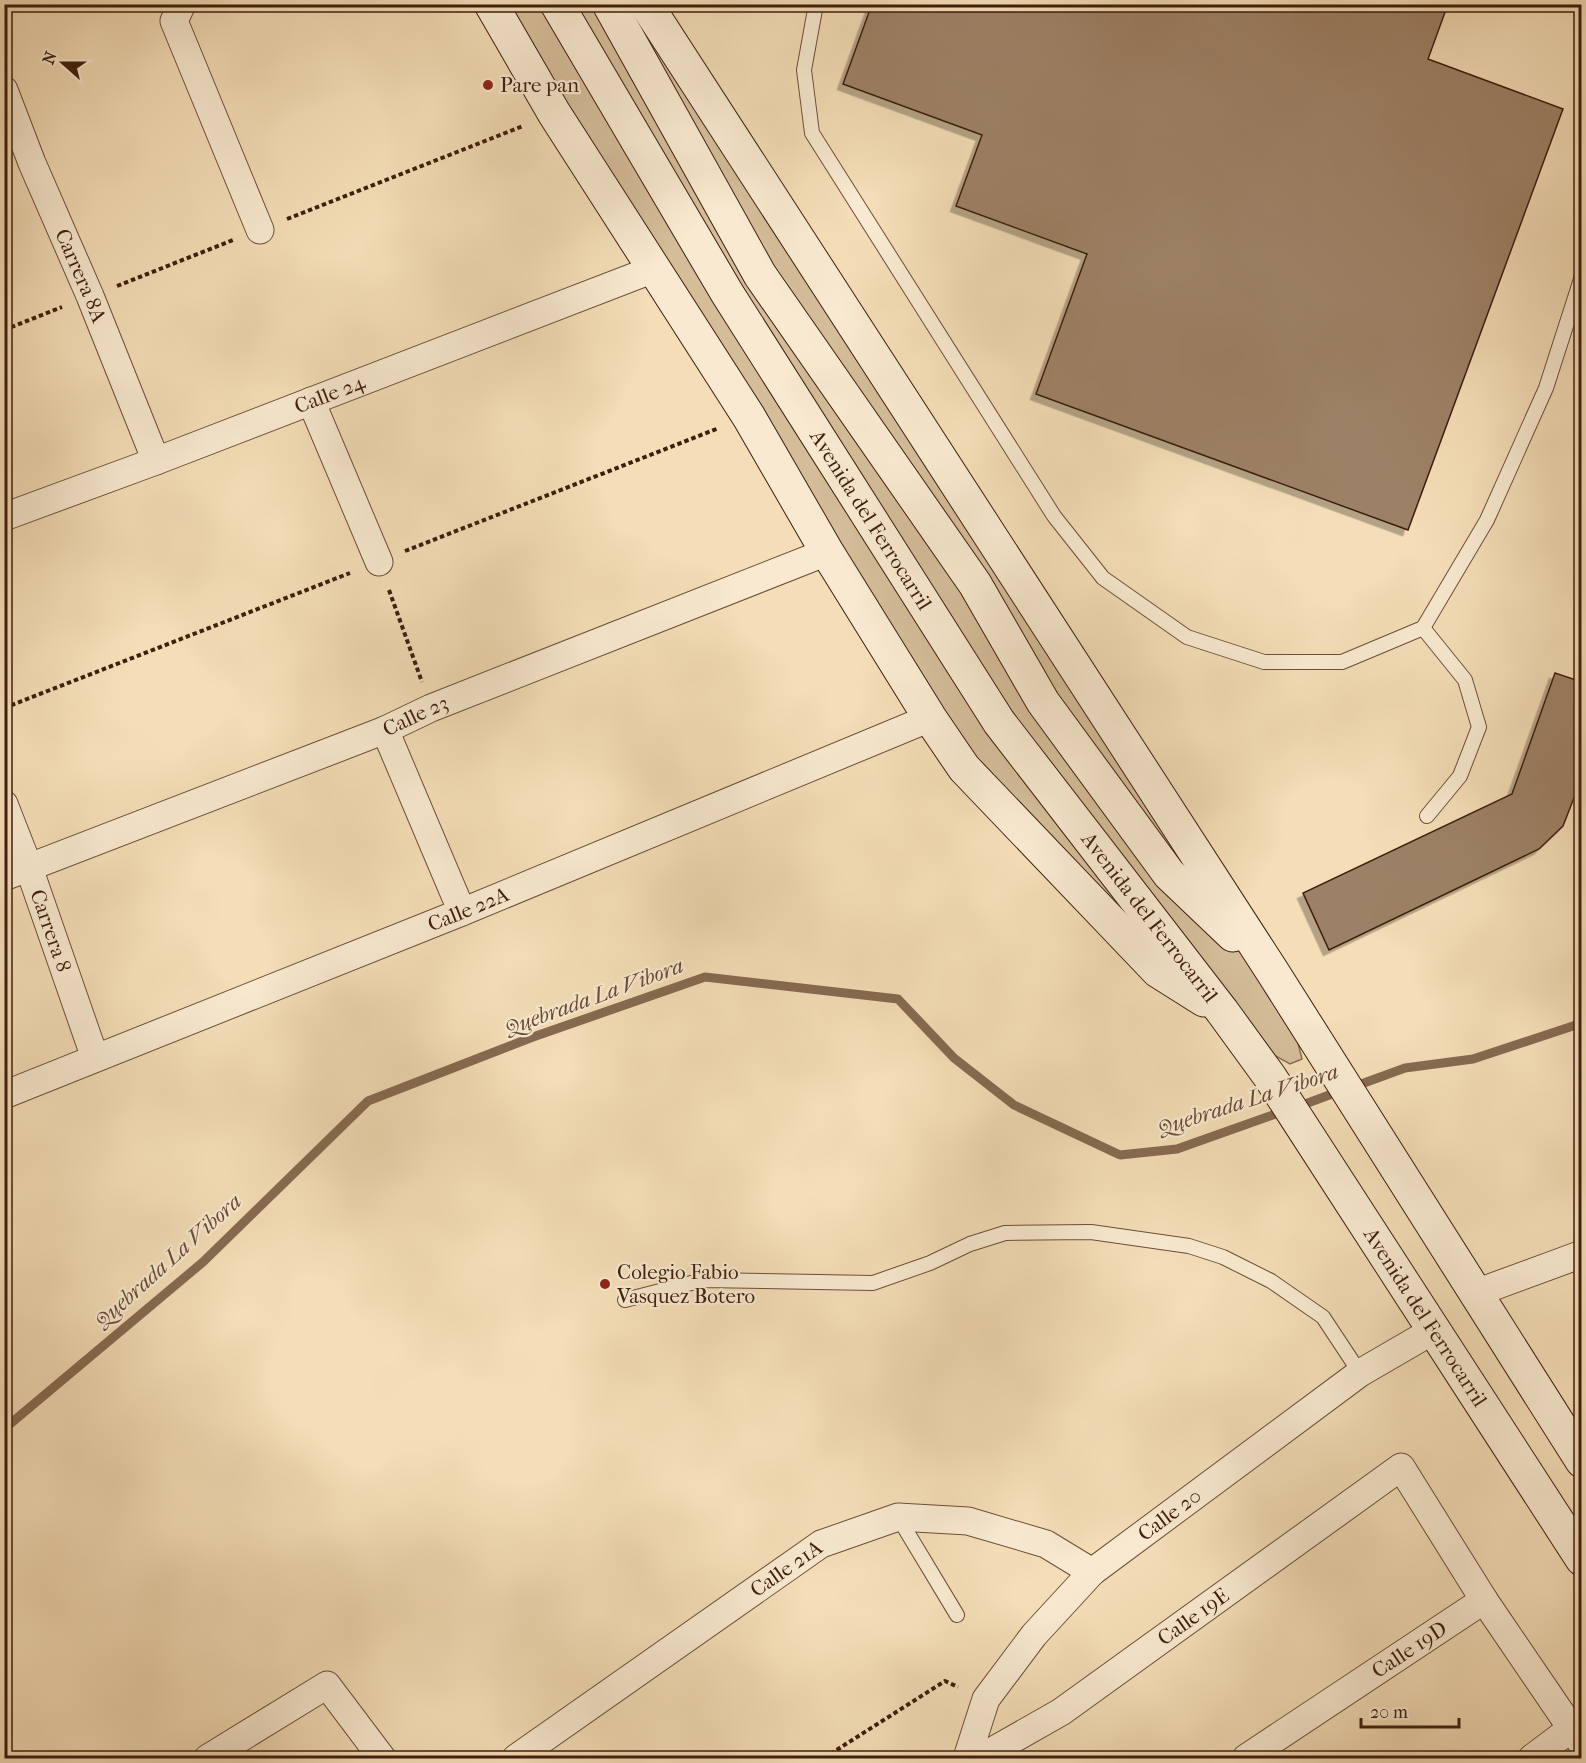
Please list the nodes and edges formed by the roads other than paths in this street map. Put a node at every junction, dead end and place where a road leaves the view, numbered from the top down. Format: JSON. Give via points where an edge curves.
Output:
{"nodes":[{"id":1,"x":182,"y":4,"type":"edge"},
{"id":2,"x":491,"y":4,"type":"edge"},
{"id":3,"x":557,"y":4,"type":"edge"},
{"id":4,"x":609,"y":4,"type":"edge"},
{"id":5,"x":646,"y":4,"type":"edge"},
{"id":6,"x":816,"y":4,"type":"edge"},
{"id":7,"x":4,"y":90,"type":"edge"},
{"id":8,"x":260,"y":230,"type":"dead end"},
{"id":9,"x":654,"y":269,"type":"junction"},
{"id":10,"x":1581,"y":276,"type":"edge"},
{"id":11,"x":311,"y":401,"type":"junction"},
{"id":12,"x":156,"y":461,"type":"junction"},
{"id":13,"x":4,"y":517,"type":"edge"},
{"id":14,"x":828,"y":552,"type":"junction"},
{"id":15,"x":379,"y":562,"type":"road end"},
{"id":16,"x":1423,"y":628,"type":"junction"},
{"id":17,"x":930,"y":718,"type":"junction"},
{"id":18,"x":385,"y":730,"type":"junction"},
{"id":19,"x":4,"y":804,"type":"edge"},
{"id":20,"x":1427,"y":816,"type":"dead end"},
{"id":21,"x":17,"y":872,"type":"edge"},
{"id":22,"x":462,"y":912,"type":"junction"},
{"id":23,"x":1272,"y":971,"type":"junction"},
{"id":24,"x":1222,"y":1011,"type":"junction"},
{"id":25,"x":95,"y":1058,"type":"junction"},
{"id":26,"x":4,"y":1095,"type":"edge"},
{"id":27,"x":1581,"y":1254,"type":"edge"},
{"id":28,"x":1476,"y":1293,"type":"junction"},
{"id":29,"x":625,"y":1300,"type":"dead end"},
{"id":30,"x":1434,"y":1330,"type":"junction"},
{"id":31,"x":1360,"y":1373,"type":"junction"},
{"id":32,"x":1581,"y":1461,"type":"edge"},
{"id":33,"x":897,"y":1517,"type":"junction"},
{"id":34,"x":1581,"y":1559,"type":"edge"},
{"id":35,"x":1092,"y":1572,"type":"junction"},
{"id":36,"x":1484,"y":1600,"type":"junction"},
{"id":37,"x":957,"y":1615,"type":"dead end"},
{"id":38,"x":1577,"y":1736,"type":"edge"},
{"id":39,"x":208,"y":1758,"type":"edge"},
{"id":40,"x":382,"y":1758,"type":"edge"},
{"id":41,"x":516,"y":1758,"type":"edge"},
{"id":42,"x":967,"y":1758,"type":"edge"},
{"id":43,"x":980,"y":1758,"type":"edge"},
{"id":44,"x":1246,"y":1758,"type":"edge"},
{"id":45,"x":1532,"y":1758,"type":"edge"}],
"edges":[{"from":1,"to":8,"type":"street","via":[[174,21]]},
{"from":2,"to":9,"type":"main road","via":[[554,113]]},
{"from":3,"to":24,"type":"main road","name":"Avenida del Ferrocarril","via":[[727,293],[999,722]]},
{"from":4,"to":23,"type":"main road","name":"Avenida del Ferrocarril","via":[[760,275],[975,584],[1043,702],[1169,874]]},
{"from":5,"to":23,"type":"main road"},
{"from":6,"to":16,"type":"lane","via":[[804,70],[812,133],[1054,516],[1103,578],[1187,637],[1264,662],[1342,662]]},
{"from":7,"to":12,"type":"street","name":"Carrera 8A"},
{"from":9,"to":11,"type":"street","name":"Calle 24"},
{"from":9,"to":14,"type":"main road","via":[[749,417]]},
{"from":10,"to":16,"type":"lane","via":[[1546,388],[1486,520]]},
{"from":11,"to":12,"type":"street","name":"Calle 24"},
{"from":11,"to":15,"type":"street"},
{"from":12,"to":13,"type":"street","name":"Calle 24"},
{"from":14,"to":17,"type":"main road"},
{"from":14,"to":18,"type":"street","name":"Calle 23","via":[[431,708]]},
{"from":16,"to":20,"type":"lane","via":[[1465,680],[1479,727],[1460,776]]},
{"from":17,"to":22,"type":"street","name":"Calle 22A"},
{"from":17,"to":24,"type":"main road","via":[[964,768],[1158,971]]},
{"from":18,"to":21,"type":"street","name":"Calle 23"},
{"from":18,"to":22,"type":"street"},
{"from":19,"to":21,"type":"street","name":"Carrera 8"},
{"from":21,"to":25,"type":"street","name":"Carrera 8"},
{"from":22,"to":25,"type":"street","name":"Calle 22A"},
{"from":23,"to":28,"type":"main road"},
{"from":24,"to":30,"type":"main road","name":"Avenida del Ferrocarril","via":[[1270,1077]]},
{"from":25,"to":26,"type":"street","name":"Calle 22A"},
{"from":27,"to":28,"type":"street"},
{"from":28,"to":32,"type":"main road"},
{"from":29,"to":31,"type":"lane","via":[[703,1280],[873,1283],[1005,1233],[1091,1232],[1189,1246],[1223,1257],[1271,1281],[1323,1317]]},
{"from":30,"to":31,"type":"street","name":"Calle 20"},
{"from":30,"to":34,"type":"main road","name":"Avenida del Ferrocarril"},
{"from":31,"to":35,"type":"street","name":"Calle 20"},
{"from":33,"to":35,"type":"street","name":"Calle 21A","via":[[968,1521],[1046,1544]]},
{"from":33,"to":37,"type":"lane"},
{"from":33,"to":41,"type":"street","name":"Calle 21A","via":[[821,1544]]},
{"from":35,"to":42,"type":"street","name":"Calle 20","via":[[1034,1635],[986,1699]]},
{"from":36,"to":38,"type":"street"},
{"from":36,"to":43,"type":"street","name":"Calle 19E","via":[[1401,1467],[1061,1712]]},
{"from":36,"to":44,"type":"street","name":"Calle 19D"},
{"from":38,"to":45,"type":"street"},
{"from":39,"to":40,"type":"street","via":[[327,1685]]}]}
